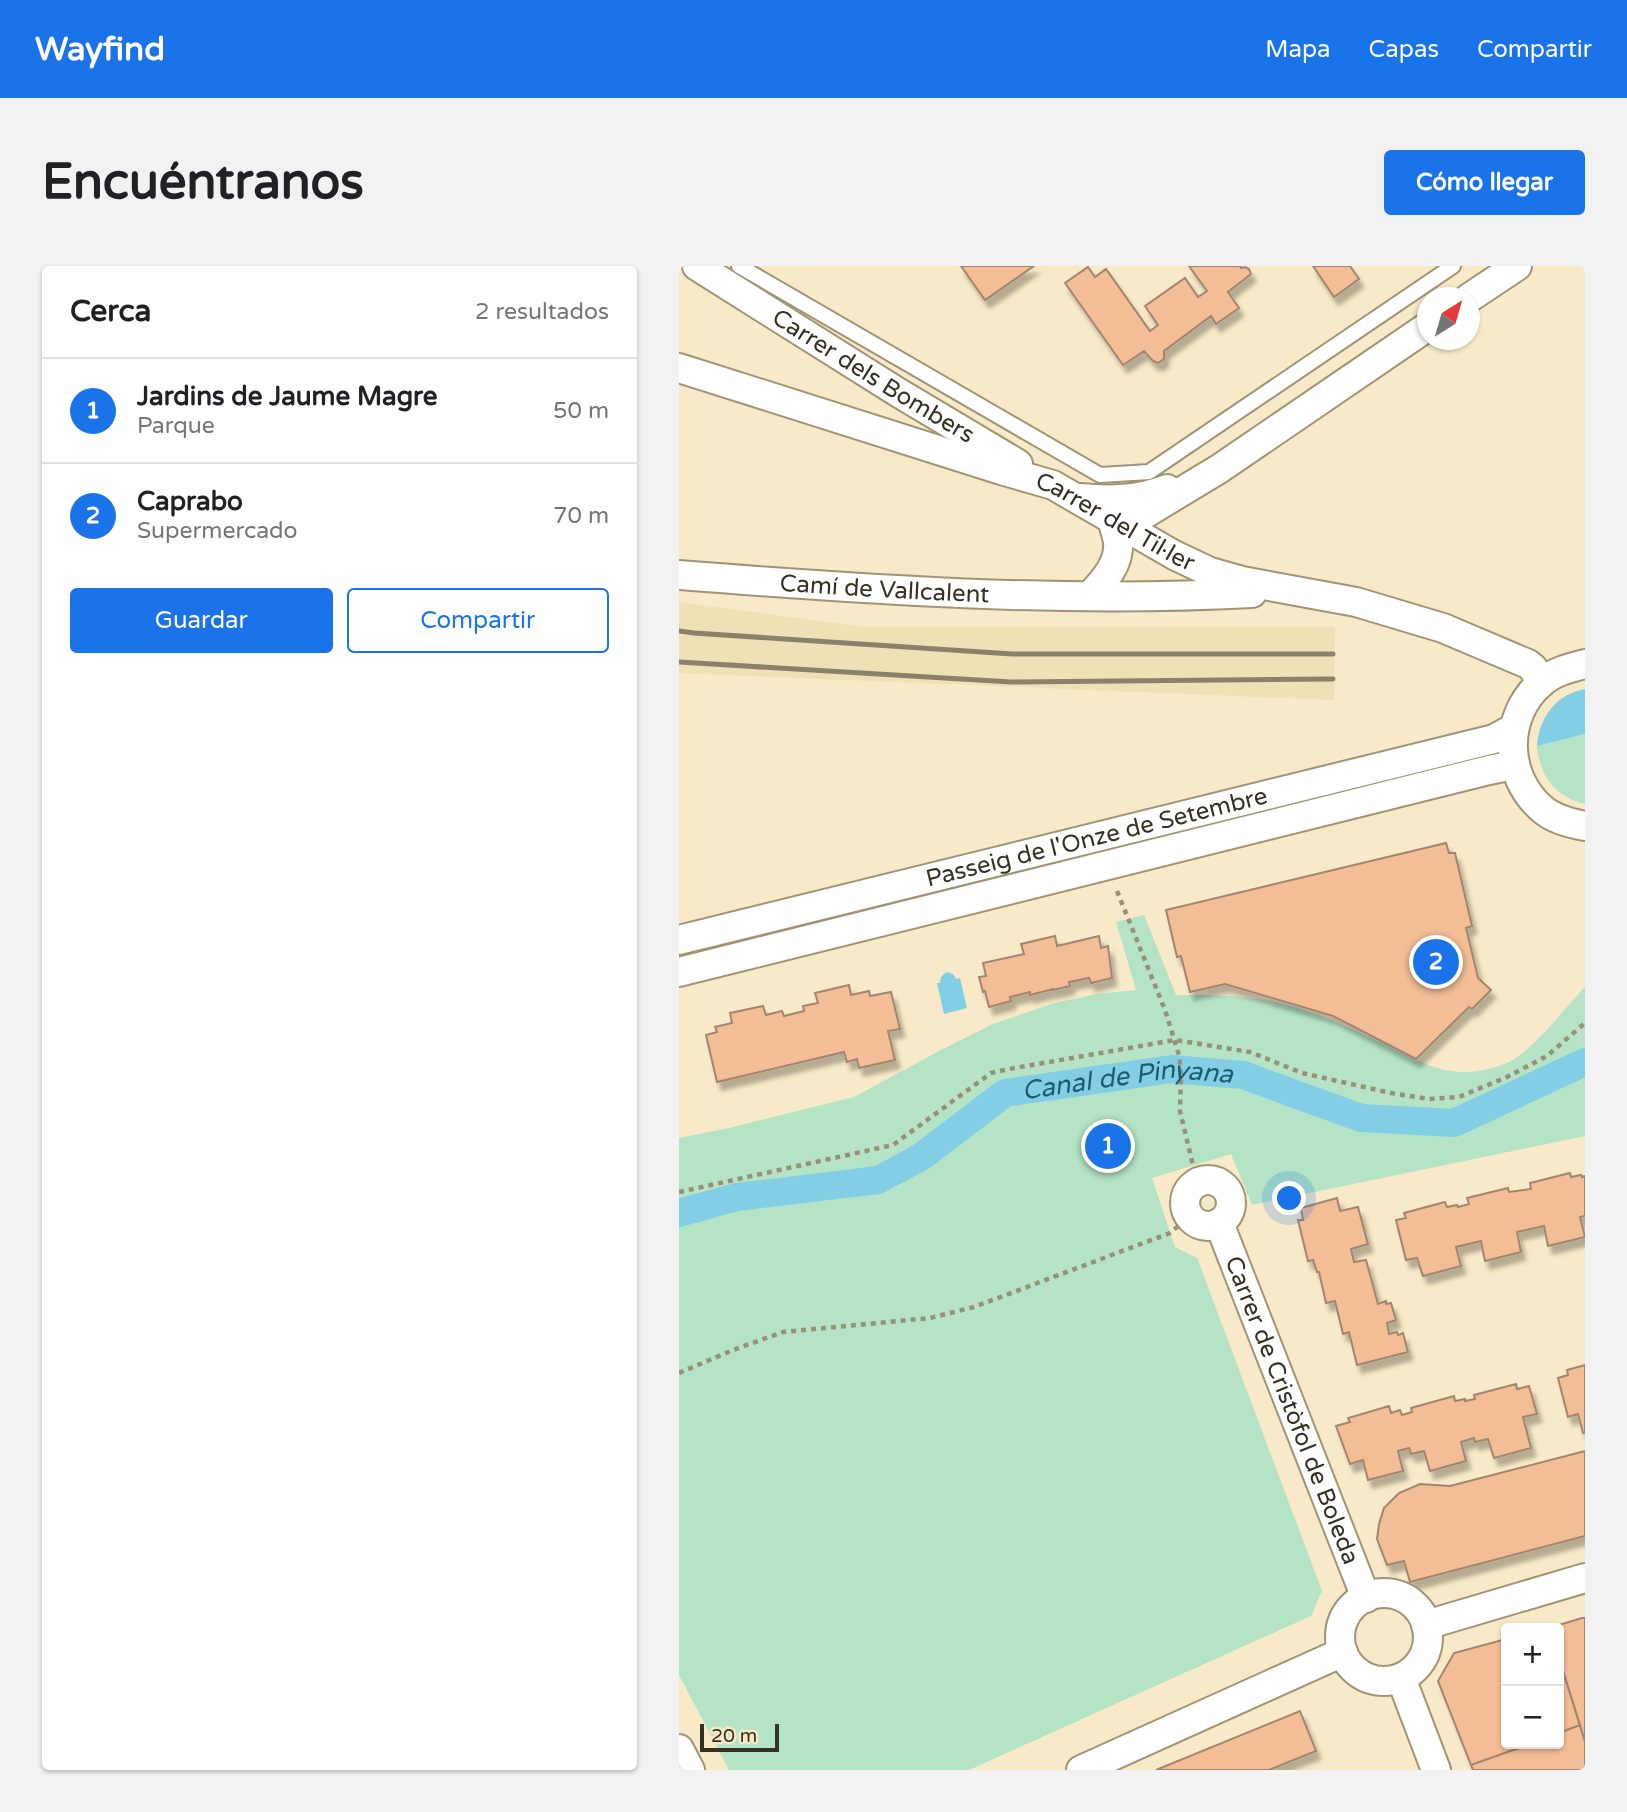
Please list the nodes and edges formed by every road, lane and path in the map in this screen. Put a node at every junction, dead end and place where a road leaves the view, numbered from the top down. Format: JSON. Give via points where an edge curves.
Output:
{"nodes":[{"id":1,"x":697,"y":266,"type":"edge"},
{"id":2,"x":739,"y":266,"type":"edge"},
{"id":3,"x":1453,"y":266,"type":"edge"},
{"id":4,"x":1517,"y":266,"type":"edge"},
{"id":5,"x":1480,"y":291,"type":"edge"},
{"id":6,"x":1417,"y":334,"type":"edge"},
{"id":7,"x":679,"y":368,"type":"edge"},
{"id":8,"x":1219,"y":469,"type":"junction"},
{"id":9,"x":1065,"y":491,"type":"junction"},
{"id":10,"x":1120,"y":524,"type":"junction"},
{"id":11,"x":1174,"y":555,"type":"junction"},
{"id":12,"x":679,"y":575,"type":"edge"},
{"id":13,"x":1290,"y":590,"type":"junction"},
{"id":14,"x":1090,"y":596,"type":"junction"},
{"id":15,"x":1585,"y":664,"type":"edge"},
{"id":16,"x":1541,"y":683,"type":"junction"},
{"id":17,"x":1513,"y":729,"type":"junction"},
{"id":18,"x":1514,"y":765,"type":"junction"},
{"id":19,"x":1585,"y":826,"type":"edge"},
{"id":20,"x":1113,"y":880,"type":"dead end"},
{"id":21,"x":679,"y":940,"type":"edge"},
{"id":22,"x":679,"y":972,"type":"edge"},
{"id":23,"x":1585,"y":1023,"type":"edge"},
{"id":24,"x":1175,"y":1040,"type":"junction"},
{"id":25,"x":1197,"y":1182,"type":"junction"},
{"id":26,"x":679,"y":1192,"type":"edge"},
{"id":27,"x":1189,"y":1217,"type":"junction"},
{"id":28,"x":1219,"y":1223,"type":"junction"},
{"id":29,"x":679,"y":1373,"type":"edge"},
{"id":30,"x":1585,"y":1578,"type":"edge"},
{"id":31,"x":1366,"y":1598,"type":"junction"},
{"id":32,"x":1426,"y":1625,"type":"junction"},
{"id":33,"x":1343,"y":1652,"type":"junction"},
{"id":34,"x":1401,"y":1678,"type":"junction"},
{"id":35,"x":679,"y":1749,"type":"edge"},
{"id":36,"x":690,"y":1770,"type":"edge"},
{"id":37,"x":1081,"y":1770,"type":"edge"},
{"id":38,"x":1436,"y":1770,"type":"edge"}],
"edges":[{"from":1,"to":9,"type":"street","name":"Carrer dels Bombers"},
{"from":2,"to":3,"type":"lane","via":[[1100,475],[1149,472]]},
{"from":4,"to":5,"type":"street"},
{"from":6,"to":8,"type":"street"},
{"from":7,"to":9,"type":"street","name":"Carrer del Til·ler"},
{"from":8,"to":9,"type":"street","via":[[1151,495],[1107,500]]},
{"from":8,"to":10,"type":"street"},
{"from":8,"to":11,"type":"street","via":[[1176,507],[1170,518],[1165,531]]},
{"from":9,"to":10,"type":"street","name":"Carrer del Til·ler"},
{"from":10,"to":11,"type":"street","name":"Carrer del Til·ler"},
{"from":10,"to":14,"type":"street","via":[[1115,561]]},
{"from":11,"to":13,"type":"street","name":"Carrer del Til·ler","via":[[1210,572]]},
{"from":12,"to":14,"type":"street","name":"Camí de Vallcalent","via":[[848,588]]},
{"from":13,"to":14,"type":"street","name":"Camí de Vallcalent"},
{"from":13,"to":16,"type":"street","name":"Carrer del Til·ler","via":[[1356,602],[1443,628],[1528,664]]},
{"from":15,"to":16,"type":"street"},
{"from":16,"to":17,"type":"street","via":[[1523,704]]},
{"from":17,"to":18,"type":"street"},
{"from":17,"to":21,"type":"street","name":"Passeig de l'Onze de Setembre","via":[[1494,739]]},
{"from":18,"to":19,"type":"street","via":[[1525,789],[1542,809],[1564,822]]},
{"from":18,"to":22,"type":"street","name":"Passeig de l'Onze de Setembre"},
{"from":20,"to":24,"type":"path"},
{"from":23,"to":24,"type":"path","via":[[1547,1056],[1507,1077],[1459,1097],[1429,1099],[1301,1073],[1250,1052]]},
{"from":24,"to":25,"type":"path","via":[[1180,1111]]},
{"from":24,"to":26,"type":"path","via":[[992,1073],[893,1145]]},
{"from":25,"to":27,"type":"street","via":[[1184,1201]]},
{"from":25,"to":28,"type":"street","via":[[1213,1180],[1229,1193],[1231,1207]]},
{"from":27,"to":28,"type":"street","via":[[1202,1225]]},
{"from":27,"to":29,"type":"path","via":[[1170,1233],[974,1307],[930,1318],[783,1332]]},
{"from":28,"to":31,"type":"street","name":"Carrer de Cristòfol de Boleda"},
{"from":30,"to":32,"type":"street"},
{"from":31,"to":32,"type":"street","via":[[1387,1594],[1407,1600]]},
{"from":31,"to":33,"type":"street","via":[[1347,1614],[1340,1639]]},
{"from":32,"to":34,"type":"street","via":[[1428,1637],[1421,1662]]},
{"from":33,"to":34,"type":"street","via":[[1366,1677],[1377,1681]]},
{"from":33,"to":37,"type":"street"},
{"from":34,"to":38,"type":"street"},
{"from":35,"to":36,"type":"street"}]}
